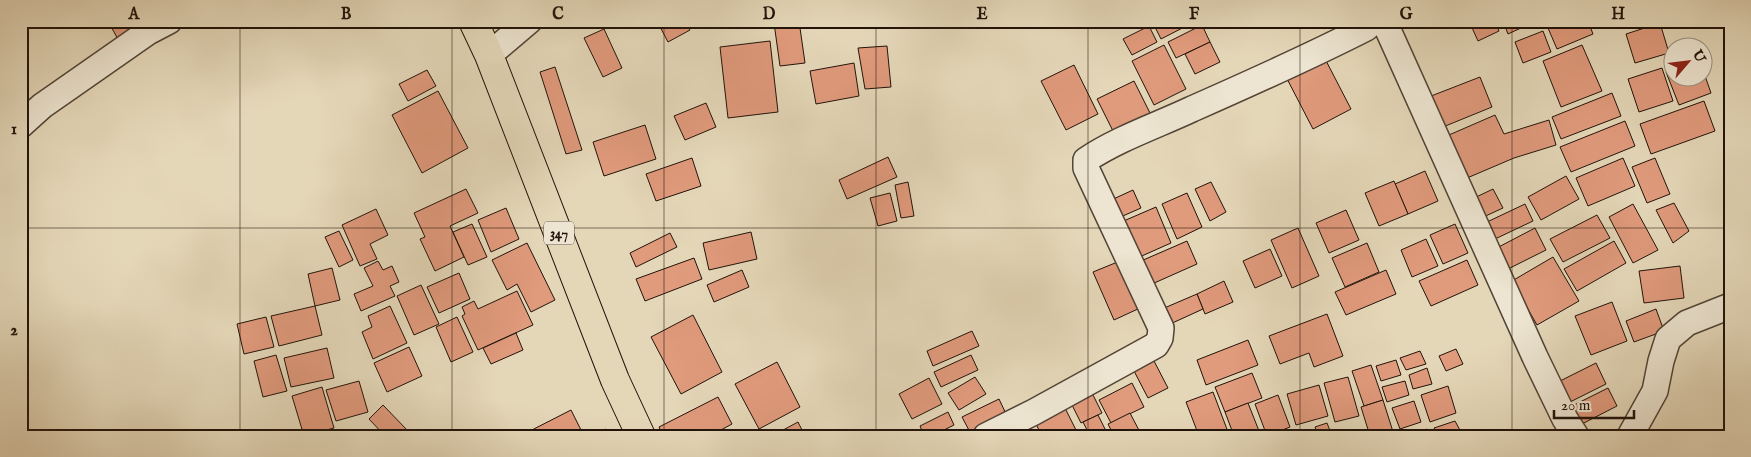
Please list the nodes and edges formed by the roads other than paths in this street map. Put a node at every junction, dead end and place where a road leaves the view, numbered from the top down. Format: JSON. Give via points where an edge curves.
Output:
{"nodes":[{"id":1,"x":169,"y":21,"type":"edge"},
{"id":2,"x":529,"y":21,"type":"edge"},
{"id":3,"x":1374,"y":21,"type":"edge"},
{"id":4,"x":1384,"y":21,"type":"edge"},
{"id":5,"x":475,"y":26,"type":"edge"},
{"id":6,"x":489,"y":55,"type":"junction"},
{"id":7,"x":21,"y":125,"type":"edge"},
{"id":8,"x":1730,"y":306,"type":"edge"},
{"id":9,"x":1023,"y":428,"type":"edge"},
{"id":10,"x":640,"y":436,"type":"edge"},
{"id":11,"x":986,"y":436,"type":"edge"},
{"id":12,"x":1576,"y":436,"type":"edge"},
{"id":13,"x":1630,"y":436,"type":"edge"}],
"edges":[{"from":1,"to":7,"type":"street","via":[[148,32],[42,106]]},
{"from":2,"to":6,"type":"street"},
{"from":3,"to":9,"type":"street","via":[[1303,59],[1086,160],[1086,168],[1161,328],[1160,338],[1156,345]]},
{"from":4,"to":12,"type":"street","via":[[1535,357]]},
{"from":5,"to":6,"type":"main road","number":"347"},
{"from":6,"to":10,"type":"main road","number":"347"},
{"from":8,"to":13,"type":"street","via":[[1687,323],[1668,339],[1655,391]]},
{"from":9,"to":11,"type":"street"}]}
